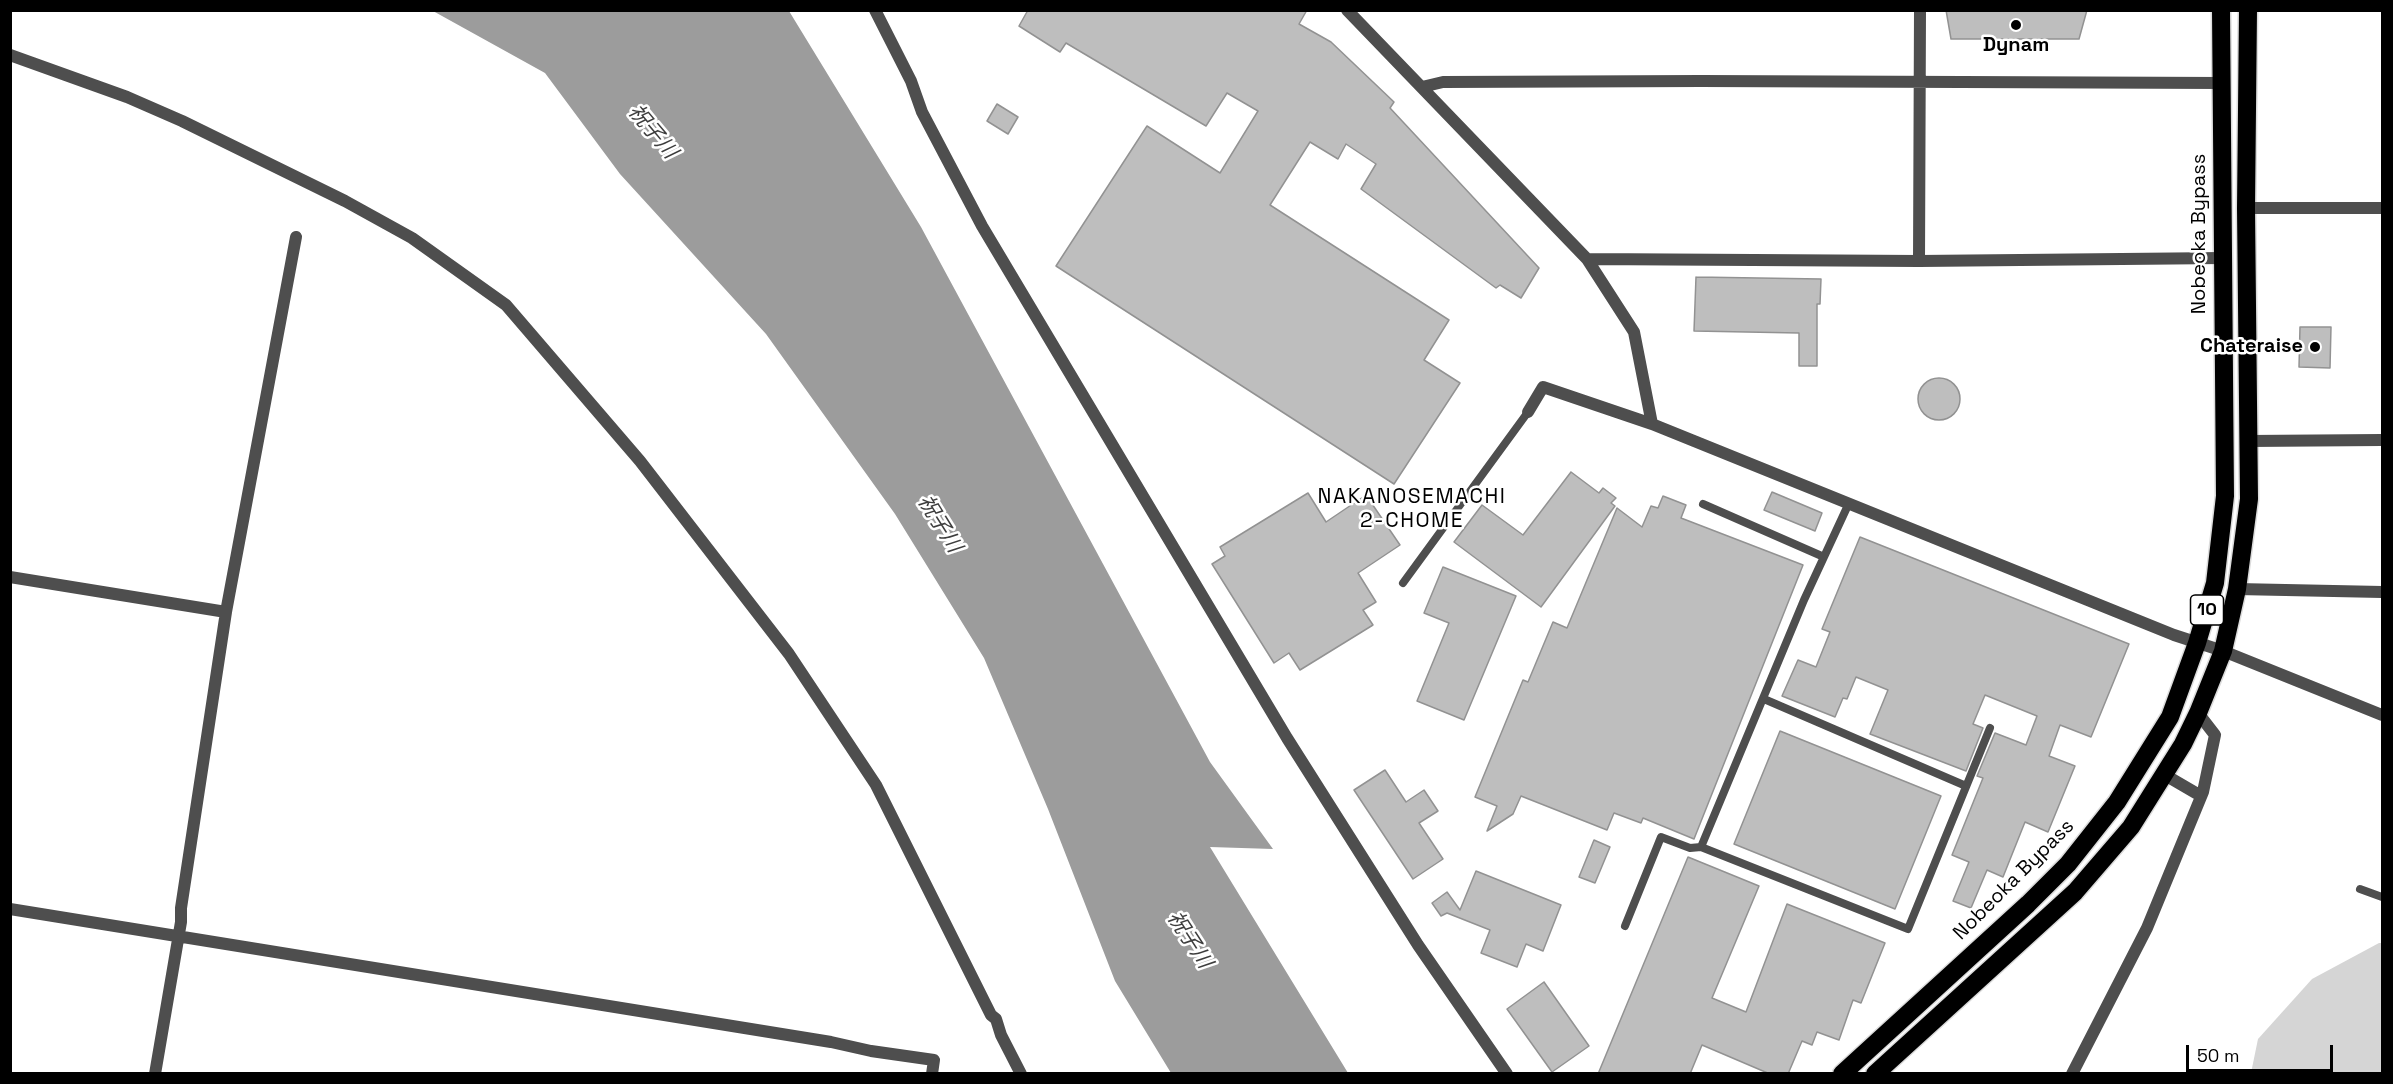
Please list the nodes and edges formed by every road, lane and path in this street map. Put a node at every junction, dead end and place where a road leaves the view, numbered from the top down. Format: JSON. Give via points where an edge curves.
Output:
{"nodes":[{"id":1,"x":875,"y":10,"type":"edge"},
{"id":2,"x":1347,"y":10,"type":"edge"},
{"id":3,"x":1920,"y":10,"type":"edge"},
{"id":4,"x":2221,"y":10,"type":"edge"},
{"id":5,"x":2248,"y":10,"type":"edge"},
{"id":6,"x":10,"y":55,"type":"edge"},
{"id":7,"x":1920,"y":82,"type":"junction"},
{"id":8,"x":2222,"y":83,"type":"junction"},
{"id":9,"x":1422,"y":87,"type":"junction"},
{"id":10,"x":2246,"y":208,"type":"junction"},
{"id":11,"x":2382,"y":208,"type":"edge"},
{"id":12,"x":296,"y":237,"type":"dead end"},
{"id":13,"x":1587,"y":258,"type":"junction"},
{"id":14,"x":2223,"y":258,"type":"junction"},
{"id":15,"x":1919,"y":261,"type":"junction"},
{"id":16,"x":1528,"y":412,"type":"joint"},
{"id":17,"x":1652,"y":424,"type":"junction"},
{"id":18,"x":2382,"y":440,"type":"edge"},
{"id":19,"x":2248,"y":441,"type":"junction"},
{"id":20,"x":1849,"y":503,"type":"junction"},
{"id":21,"x":1703,"y":504,"type":"dead end"},
{"id":22,"x":1824,"y":557,"type":"junction"},
{"id":23,"x":10,"y":577,"type":"edge"},
{"id":24,"x":1403,"y":583,"type":"dead end"},
{"id":25,"x":2237,"y":590,"type":"junction"},
{"id":26,"x":2382,"y":592,"type":"edge"},
{"id":27,"x":226,"y":612,"type":"junction"},
{"id":28,"x":2197,"y":643,"type":"junction"},
{"id":29,"x":2223,"y":651,"type":"junction"},
{"id":30,"x":1764,"y":699,"type":"junction"},
{"id":31,"x":2199,"y":713,"type":"junction"},
{"id":32,"x":2382,"y":715,"type":"edge"},
{"id":33,"x":1990,"y":728,"type":"dead end"},
{"id":34,"x":2165,"y":775,"type":"junction"},
{"id":35,"x":1966,"y":786,"type":"junction"},
{"id":36,"x":2200,"y":796,"type":"junction"},
{"id":37,"x":1701,"y":847,"type":"junction"},
{"id":38,"x":2360,"y":889,"type":"dead end"},
{"id":39,"x":2382,"y":897,"type":"edge"},
{"id":40,"x":10,"y":909,"type":"edge"},
{"id":41,"x":1625,"y":926,"type":"dead end"},
{"id":42,"x":178,"y":936,"type":"junction"},
{"id":43,"x":155,"y":1074,"type":"edge"},
{"id":44,"x":932,"y":1074,"type":"edge"},
{"id":45,"x":1021,"y":1074,"type":"edge"},
{"id":46,"x":1507,"y":1074,"type":"edge"},
{"id":47,"x":1842,"y":1074,"type":"edge"},
{"id":48,"x":1875,"y":1074,"type":"edge"},
{"id":49,"x":2072,"y":1074,"type":"edge"}],
"edges":[{"from":1,"to":46,"type":"street","via":[[922,112],[982,226],[1287,738],[1418,945]]},
{"from":2,"to":9,"type":"street"},
{"from":3,"to":7,"type":"street"},
{"from":4,"to":8,"type":"highway","name":"Nobeoka Bypass","number":"10"},
{"from":5,"to":10,"type":"highway","number":"10"},
{"from":6,"to":45,"type":"street","via":[[160,111],[345,201],[411,238],[506,305],[640,461],[789,654],[876,785]]},
{"from":7,"to":8,"type":"street"},
{"from":7,"to":9,"type":"street","via":[[1443,82]]},
{"from":7,"to":15,"type":"street"},
{"from":8,"to":14,"type":"highway","name":"Nobeoka Bypass","number":"10"},
{"from":9,"to":13,"type":"street"},
{"from":10,"to":11,"type":"street"},
{"from":10,"to":19,"type":"highway","number":"10"},
{"from":12,"to":27,"type":"street"},
{"from":13,"to":15,"type":"street"},
{"from":13,"to":17,"type":"street","via":[[1634,332]]},
{"from":14,"to":15,"type":"street"},
{"from":14,"to":28,"type":"highway","name":"Nobeoka Bypass","number":"10","via":[[2225,496],[2215,583]]},
{"from":16,"to":17,"type":"street","via":[[1543,387]]},
{"from":16,"to":24,"type":"lane"},
{"from":17,"to":20,"type":"street"},
{"from":18,"to":19,"type":"street"},
{"from":19,"to":25,"type":"highway","number":"10","via":[[2249,500]]},
{"from":20,"to":22,"type":"lane"},
{"from":20,"to":28,"type":"street"},
{"from":21,"to":22,"type":"lane"},
{"from":22,"to":30,"type":"lane"},
{"from":23,"to":27,"type":"street"},
{"from":25,"to":26,"type":"street"},
{"from":25,"to":29,"type":"highway","number":"10"},
{"from":27,"to":42,"type":"street"},
{"from":28,"to":29,"type":"street"},
{"from":28,"to":47,"type":"highway","name":"Nobeoka Bypass","number":"10","via":[[2170,717],[2117,802],[2068,864]]},
{"from":29,"to":31,"type":"highway","number":"10"},
{"from":29,"to":32,"type":"street"},
{"from":30,"to":35,"type":"lane"},
{"from":30,"to":37,"type":"lane"},
{"from":31,"to":34,"type":"highway","number":"10"},
{"from":31,"to":36,"type":"street","via":[[2215,735]]},
{"from":33,"to":35,"type":"lane"},
{"from":34,"to":36,"type":"street"},
{"from":34,"to":48,"type":"highway","number":"10","via":[[2131,827],[2075,892]]},
{"from":35,"to":37,"type":"lane","via":[[1908,928]]},
{"from":36,"to":49,"type":"street","via":[[2147,928]]},
{"from":37,"to":41,"type":"lane","via":[[1690,848],[1661,837]]},
{"from":38,"to":39,"type":"lane"},
{"from":40,"to":42,"type":"street"},
{"from":42,"to":43,"type":"street"},
{"from":42,"to":44,"type":"street","via":[[934,1060]]}]}
